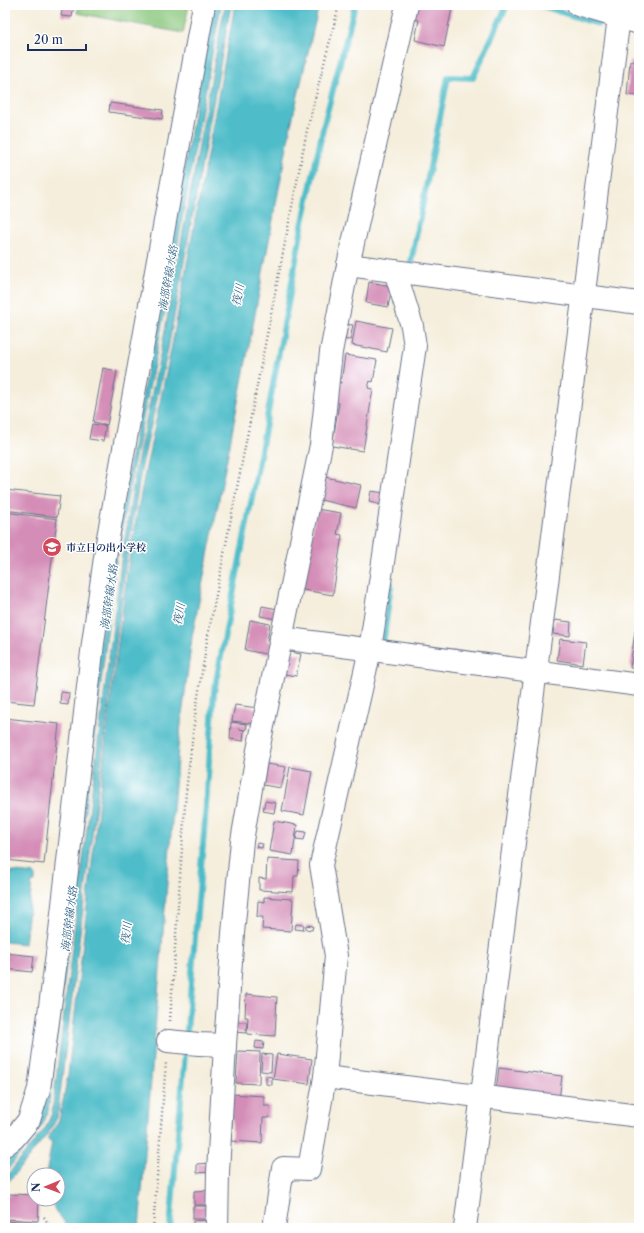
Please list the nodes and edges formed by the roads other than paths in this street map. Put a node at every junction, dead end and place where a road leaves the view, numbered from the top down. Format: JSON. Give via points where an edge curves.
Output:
{"nodes":[{"id":1,"x":204,"y":5,"type":"edge"},
{"id":2,"x":407,"y":5,"type":"edge"},
{"id":3,"x":578,"y":5,"type":"edge"},
{"id":4,"x":629,"y":20,"type":"edge"},
{"id":5,"x":348,"y":265,"type":"junction"},
{"id":6,"x":395,"y":271,"type":"junction"},
{"id":7,"x":584,"y":296,"type":"junction"},
{"id":8,"x":639,"y":304,"type":"edge"},
{"id":9,"x":281,"y":638,"type":"junction"},
{"id":10,"x":370,"y":650,"type":"junction"},
{"id":11,"x":536,"y":671,"type":"junction"},
{"id":12,"x":639,"y":685,"type":"edge"},
{"id":13,"x":180,"y":1042,"type":"road end"},
{"id":14,"x":225,"y":1045,"type":"junction"},
{"id":15,"x":325,"y":1077,"type":"junction"},
{"id":16,"x":481,"y":1096,"type":"junction"},
{"id":17,"x":639,"y":1116,"type":"edge"},
{"id":18,"x":5,"y":1145,"type":"edge"},
{"id":19,"x":217,"y":1228,"type":"edge"},
{"id":20,"x":274,"y":1228,"type":"edge"},
{"id":21,"x":465,"y":1228,"type":"edge"}],
"edges":[{"from":1,"to":18,"type":"street","via":[[107,543],[40,1089],[29,1120]]},
{"from":2,"to":5,"type":"street"},
{"from":3,"to":4,"type":"street"},
{"from":4,"to":7,"type":"street"},
{"from":5,"to":6,"type":"street"},
{"from":5,"to":9,"type":"street","via":[[331,352],[321,445]]},
{"from":6,"to":7,"type":"street"},
{"from":6,"to":10,"type":"street","via":[[412,326],[415,346]]},
{"from":7,"to":8,"type":"street"},
{"from":7,"to":11,"type":"street"},
{"from":9,"to":10,"type":"street"},
{"from":9,"to":14,"type":"street","via":[[242,841]]},
{"from":10,"to":11,"type":"street"},
{"from":10,"to":15,"type":"street","via":[[321,865],[336,956]]},
{"from":11,"to":12,"type":"street"},
{"from":11,"to":16,"type":"street"},
{"from":13,"to":14,"type":"street"},
{"from":14,"to":19,"type":"street"},
{"from":15,"to":16,"type":"street"},
{"from":15,"to":20,"type":"street","via":[[309,1169],[283,1168]]},
{"from":16,"to":17,"type":"street"},
{"from":16,"to":21,"type":"street"}]}
